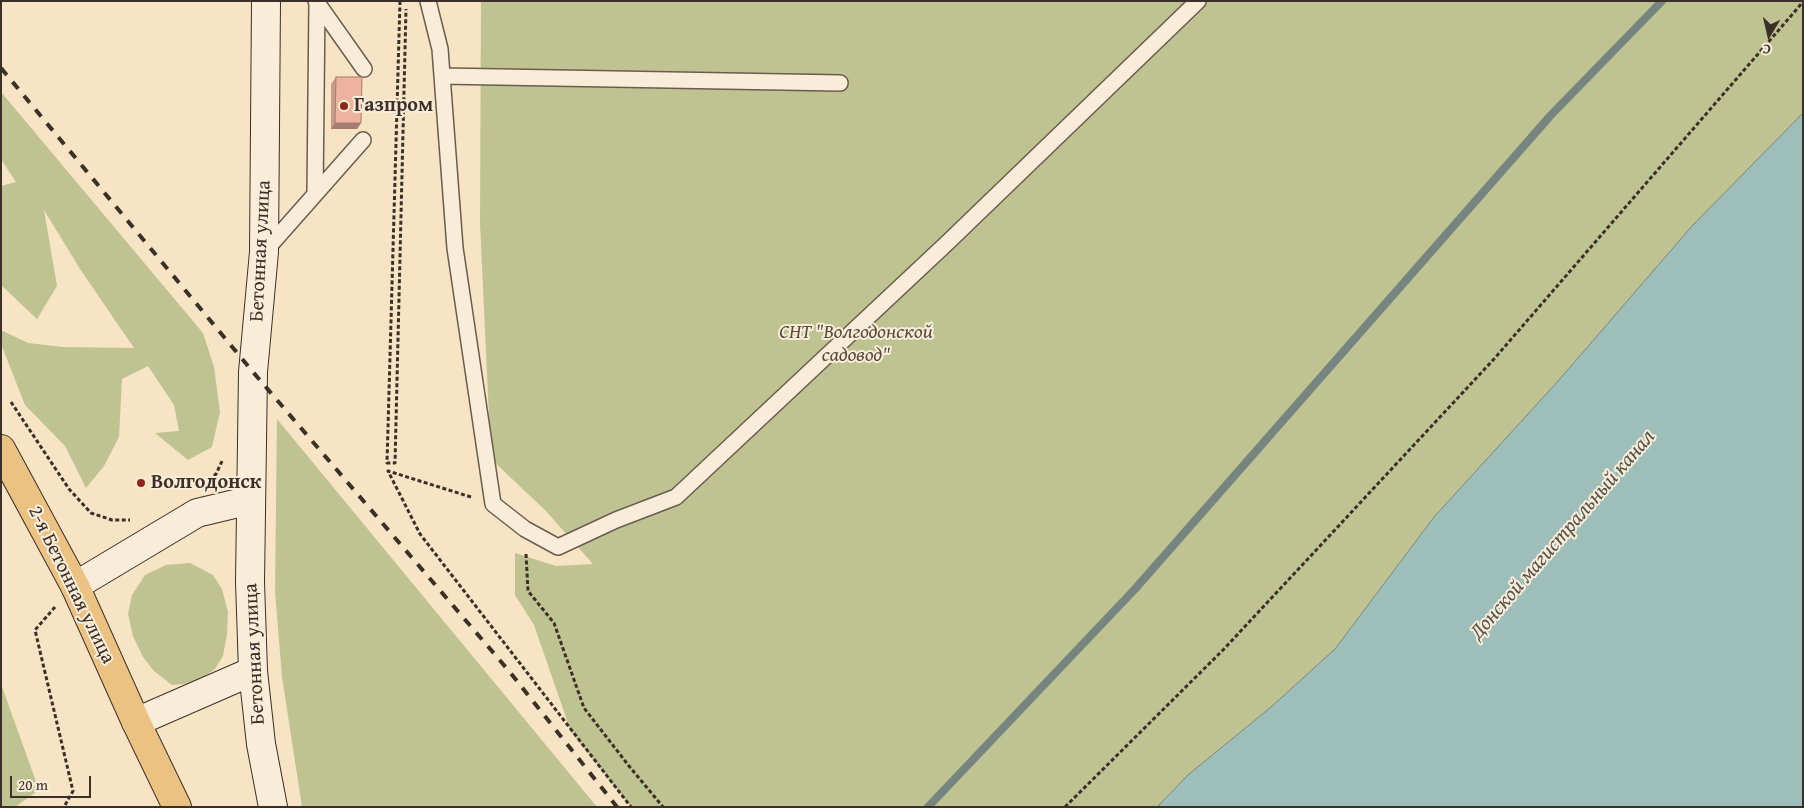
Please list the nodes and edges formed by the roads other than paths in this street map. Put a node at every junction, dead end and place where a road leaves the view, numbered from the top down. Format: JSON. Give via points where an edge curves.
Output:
{"nodes":[{"id":1,"x":266,"y":1,"type":"edge"},
{"id":2,"x":428,"y":1,"type":"edge"},
{"id":3,"x":1198,"y":1,"type":"edge"},
{"id":4,"x":317,"y":2,"type":"edge"},
{"id":5,"x":364,"y":69,"type":"dead end"},
{"id":6,"x":442,"y":76,"type":"junction"},
{"id":7,"x":840,"y":83,"type":"dead end"},
{"id":8,"x":364,"y":140,"type":"dead end"},
{"id":9,"x":314,"y":194,"type":"junction"},
{"id":10,"x":264,"y":252,"type":"junction"},
{"id":11,"x":2,"y":451,"type":"edge"},
{"id":12,"x":251,"y":500,"type":"junction"},
{"id":13,"x":75,"y":586,"type":"junction"},
{"id":14,"x":254,"y":671,"type":"junction"},
{"id":15,"x":136,"y":722,"type":"junction"},
{"id":16,"x":167,"y":807,"type":"edge"},
{"id":17,"x":177,"y":807,"type":"edge"},
{"id":18,"x":273,"y":807,"type":"edge"}],
"edges":[{"from":1,"to":10,"type":"main road","name":"Бетонная улица"},
{"from":2,"to":6,"type":"lane","via":[[440,48]]},
{"from":3,"to":6,"type":"lane","via":[[946,244],[676,497],[558,547],[525,529],[493,504],[456,248]]},
{"from":4,"to":5,"type":"lane"},
{"from":4,"to":9,"type":"lane"},
{"from":6,"to":7,"type":"lane"},
{"from":8,"to":9,"type":"lane"},
{"from":9,"to":10,"type":"lane"},
{"from":10,"to":12,"type":"main road","name":"Бетонная улица","via":[[253,372]]},
{"from":11,"to":13,"type":"main road","name":"2-я Бетонная улица"},
{"from":12,"to":13,"type":"main road","via":[[197,513]]},
{"from":12,"to":14,"type":"main road","name":"Бетонная улица"},
{"from":13,"to":15,"type":"main road","name":"2-я Бетонная улица"},
{"from":14,"to":15,"type":"main road"},
{"from":14,"to":18,"type":"main road","name":"Бетонная улица","via":[[261,744]]},
{"from":15,"to":16,"type":"main road","name":"2-я Бетонная улица"},
{"from":15,"to":17,"type":"main road","name":"2-я Бетонная улица"}]}
